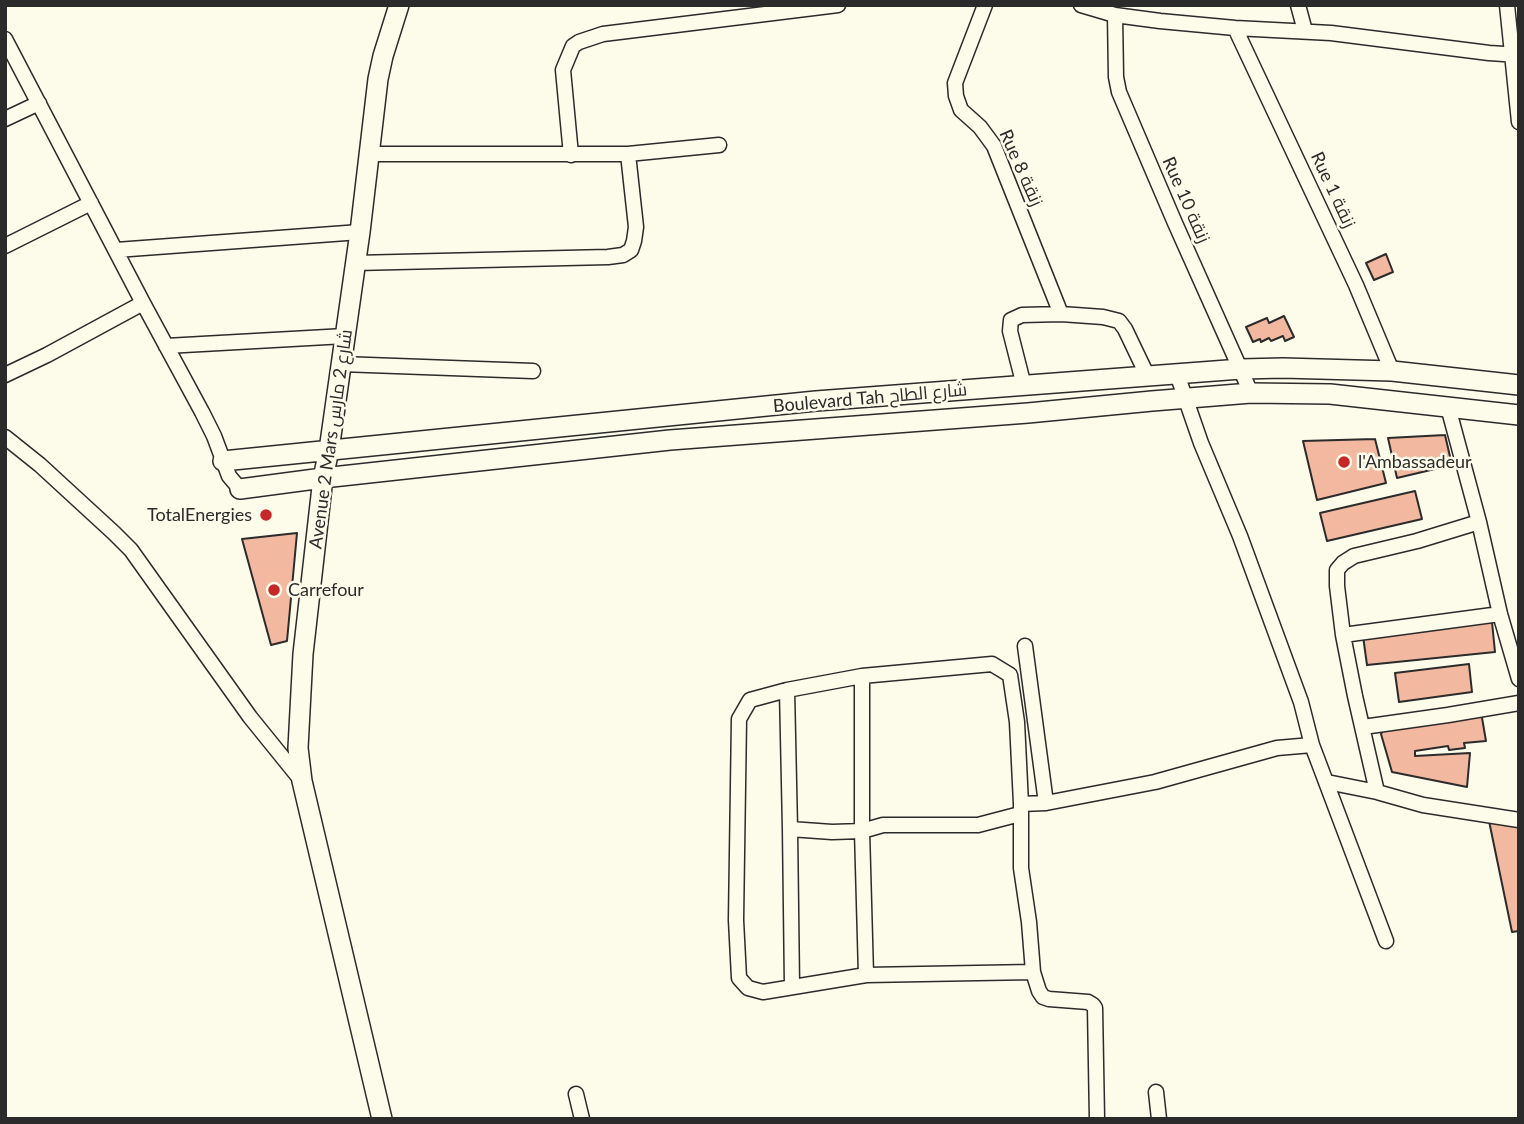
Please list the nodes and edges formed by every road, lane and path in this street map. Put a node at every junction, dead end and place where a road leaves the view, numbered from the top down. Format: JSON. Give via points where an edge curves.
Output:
{"nodes":[{"id":1,"x":399,"y":5,"type":"edge"},
{"id":2,"x":838,"y":5,"type":"edge"},
{"id":3,"x":985,"y":5,"type":"edge"},
{"id":4,"x":1081,"y":5,"type":"edge"},
{"id":5,"x":1298,"y":5,"type":"edge"},
{"id":6,"x":1507,"y":5,"type":"edge"},
{"id":7,"x":738,"y":11,"type":"edge"},
{"id":8,"x":1115,"y":15,"type":"junction"},
{"id":9,"x":1235,"y":28,"type":"junction"},
{"id":10,"x":1305,"y":31,"type":"junction"},
{"id":11,"x":5,"y":39,"type":"edge"},
{"id":12,"x":1516,"y":55,"type":"edge"},
{"id":13,"x":39,"y":103,"type":"junction"},
{"id":14,"x":5,"y":119,"type":"edge"},
{"id":15,"x":1519,"y":122,"type":"edge"},
{"id":16,"x":719,"y":145,"type":"dead end"},
{"id":17,"x":628,"y":154,"type":"junction"},
{"id":18,"x":370,"y":155,"type":"junction"},
{"id":19,"x":571,"y":155,"type":"junction"},
{"id":20,"x":91,"y":203,"type":"junction"},
{"id":21,"x":360,"y":232,"type":"junction"},
{"id":22,"x":5,"y":246,"type":"edge"},
{"id":23,"x":116,"y":250,"type":"junction"},
{"id":24,"x":355,"y":263,"type":"junction"},
{"id":25,"x":143,"y":303,"type":"junction"},
{"id":26,"x":1061,"y":314,"type":"junction"},
{"id":27,"x":345,"y":336,"type":"junction"},
{"id":28,"x":166,"y":346,"type":"junction"},
{"id":29,"x":341,"y":364,"type":"junction"},
{"id":30,"x":1241,"y":369,"type":"junction"},
{"id":31,"x":533,"y":371,"type":"dead end"},
{"id":32,"x":1392,"y":371,"type":"junction"},
{"id":33,"x":1177,"y":374,"type":"junction"},
{"id":34,"x":5,"y":375,"type":"edge"},
{"id":35,"x":1148,"y":377,"type":"junction"},
{"id":36,"x":1519,"y":385,"type":"edge"},
{"id":37,"x":1024,"y":386,"type":"junction"},
{"id":38,"x":1251,"y":393,"type":"junction"},
{"id":39,"x":1185,"y":398,"type":"junction"},
{"id":40,"x":1448,"y":407,"type":"junction"},
{"id":41,"x":1519,"y":415,"type":"edge"},
{"id":42,"x":5,"y":437,"type":"edge"},
{"id":43,"x":329,"y":450,"type":"junction"},
{"id":44,"x":223,"y":461,"type":"junction"},
{"id":45,"x":323,"y":478,"type":"junction"},
{"id":46,"x":240,"y":489,"type":"joint"},
{"id":47,"x":1479,"y":522,"type":"junction"},
{"id":48,"x":1500,"y":614,"type":"junction"},
{"id":49,"x":1343,"y":635,"type":"junction"},
{"id":50,"x":1025,"y":646,"type":"dead end"},
{"id":51,"x":862,"y":676,"type":"junction"},
{"id":52,"x":1519,"y":679,"type":"edge"},
{"id":53,"x":787,"y":690,"type":"junction"},
{"id":54,"x":1519,"y":703,"type":"edge"},
{"id":55,"x":1363,"y":727,"type":"junction"},
{"id":56,"x":1312,"y":744,"type":"junction"},
{"id":57,"x":302,"y":781,"type":"junction"},
{"id":58,"x":1326,"y":782,"type":"junction"},
{"id":59,"x":1377,"y":792,"type":"junction"},
{"id":60,"x":1046,"y":803,"type":"junction"},
{"id":61,"x":1021,"y":809,"type":"junction"},
{"id":62,"x":1519,"y":820,"type":"edge"},
{"id":63,"x":790,"y":829,"type":"junction"},
{"id":64,"x":862,"y":831,"type":"junction"},
{"id":65,"x":1386,"y":942,"type":"dead end"},
{"id":66,"x":1033,"y":972,"type":"junction"},
{"id":67,"x":866,"y":975,"type":"junction"},
{"id":68,"x":792,"y":986,"type":"junction"},
{"id":69,"x":1156,"y":1092,"type":"dead end"},
{"id":70,"x":576,"y":1094,"type":"dead end"},
{"id":71,"x":382,"y":1119,"type":"edge"},
{"id":72,"x":582,"y":1119,"type":"edge"},
{"id":73,"x":1097,"y":1119,"type":"edge"},
{"id":74,"x":1159,"y":1119,"type":"edge"}],
"edges":[{"from":1,"to":18,"type":"street","name":"Avenue 2 Mars شارع 2 مارس","via":[[383,56]]},
{"from":2,"to":7,"type":"street"},
{"from":3,"to":26,"type":"street","name":"Rue 8 زنقة","via":[[955,83],[956,96],[961,110],[993,146]]},
{"from":4,"to":8,"type":"street"},
{"from":5,"to":10,"type":"street"},
{"from":6,"to":12,"type":"street"},
{"from":7,"to":19,"type":"street","via":[[603,34],[573,46],[563,70]]},
{"from":8,"to":9,"type":"street"},
{"from":8,"to":30,"type":"street","name":"Rue 10 زنقة","via":[[1119,92]]},
{"from":9,"to":10,"type":"street"},
{"from":9,"to":32,"type":"street","name":"Rue 1 زنقة"},
{"from":10,"to":12,"type":"street"},
{"from":11,"to":13,"type":"street"},
{"from":12,"to":15,"type":"street"},
{"from":13,"to":14,"type":"street"},
{"from":13,"to":20,"type":"street"},
{"from":16,"to":17,"type":"street"},
{"from":17,"to":19,"type":"street"},
{"from":17,"to":24,"type":"street","via":[[636,227],[631,250],[623,255]]},
{"from":18,"to":19,"type":"street"},
{"from":18,"to":21,"type":"street","name":"Avenue 2 Mars شارع 2 مارس"},
{"from":20,"to":22,"type":"street"},
{"from":20,"to":23,"type":"street"},
{"from":21,"to":23,"type":"street"},
{"from":21,"to":24,"type":"street","name":"Avenue 2 Mars شارع 2 مارس"},
{"from":23,"to":25,"type":"street"},
{"from":24,"to":27,"type":"street","name":"Avenue 2 Mars شارع 2 مارس"},
{"from":25,"to":28,"type":"street"},
{"from":25,"to":34,"type":"street"},
{"from":26,"to":35,"type":"street","via":[[1119,321]]},
{"from":26,"to":37,"type":"street","via":[[1022,315],[1011,320],[1011,341]]},
{"from":27,"to":28,"type":"street"},
{"from":27,"to":29,"type":"street","name":"Avenue 2 Mars شارع 2 مارس"},
{"from":28,"to":44,"type":"street"},
{"from":29,"to":31,"type":"street"},
{"from":29,"to":43,"type":"street","name":"Avenue 2 Mars شارع 2 مارس"},
{"from":30,"to":32,"type":"street","name":"Boulevard Tah شارع الطاح"},
{"from":30,"to":33,"type":"street","name":"Boulevard Tah شارع الطاح"},
{"from":30,"to":38,"type":"street","name":"Rue 10 زنقة"},
{"from":32,"to":36,"type":"street","name":"Boulevard Tah شارع الطاح"},
{"from":33,"to":35,"type":"street","name":"Boulevard Tah شارع الطاح"},
{"from":33,"to":39,"type":"street"},
{"from":35,"to":37,"type":"street","name":"Boulevard Tah شارع الطاح"},
{"from":37,"to":43,"type":"street","name":"Boulevard Tah شارع الطاح","via":[[803,402]]},
{"from":38,"to":39,"type":"street","name":"Boulevard Tah شارع الطاح"},
{"from":38,"to":40,"type":"street","name":"Boulevard Tah شارع الطاح","via":[[1330,394]]},
{"from":39,"to":45,"type":"street","name":"Boulevard Tah شارع الطاح","via":[[670,440]]},
{"from":39,"to":56,"type":"street","via":[[1296,689]]},
{"from":40,"to":41,"type":"street","name":"Boulevard Tah شارع الطاح"},
{"from":40,"to":47,"type":"street"},
{"from":42,"to":57,"type":"street","via":[[131,550],[250,717]]},
{"from":43,"to":44,"type":"street","name":"Boulevard Tah شارع الطاح"},
{"from":43,"to":45,"type":"street","name":"Avenue 2 Mars شارع 2 مارس"},
{"from":44,"to":46,"type":"street"},
{"from":45,"to":46,"type":"street","name":"Boulevard Tah شارع الطاح"},
{"from":45,"to":57,"type":"street","name":"Avenue 2 Mars شارع 2 مارس","via":[[303,654],[298,748]]},
{"from":47,"to":48,"type":"street"},
{"from":47,"to":49,"type":"street","via":[[1354,556],[1343,563],[1336,576]]},
{"from":48,"to":49,"type":"street"},
{"from":48,"to":52,"type":"street"},
{"from":49,"to":55,"type":"street"},
{"from":50,"to":60,"type":"street"},
{"from":51,"to":53,"type":"street"},
{"from":51,"to":61,"type":"street","via":[[992,664],[1010,675]]},
{"from":51,"to":64,"type":"street"},
{"from":53,"to":63,"type":"street"},
{"from":53,"to":68,"type":"street","via":[[750,700],[739,719],[736,920],[739,978],[748,988],[762,992]]},
{"from":54,"to":55,"type":"street"},
{"from":55,"to":59,"type":"street"},
{"from":56,"to":58,"type":"street"},
{"from":56,"to":60,"type":"street","via":[[1276,748],[1155,782]]},
{"from":57,"to":71,"type":"street","name":"Avenue 2 Mars شارع 2 مارس"},
{"from":58,"to":59,"type":"street"},
{"from":58,"to":65,"type":"street"},
{"from":59,"to":62,"type":"street","via":[[1423,805]]},
{"from":60,"to":61,"type":"street"},
{"from":61,"to":64,"type":"street","via":[[978,825],[883,825]]},
{"from":61,"to":66,"type":"street","via":[[1021,868]]},
{"from":63,"to":64,"type":"street"},
{"from":63,"to":68,"type":"street"},
{"from":64,"to":67,"type":"street"},
{"from":66,"to":67,"type":"street"},
{"from":66,"to":73,"type":"street","via":[[1043,997],[1088,1002],[1095,1008]]},
{"from":67,"to":68,"type":"street"},
{"from":69,"to":74,"type":"street"},
{"from":70,"to":72,"type":"street"}]}
